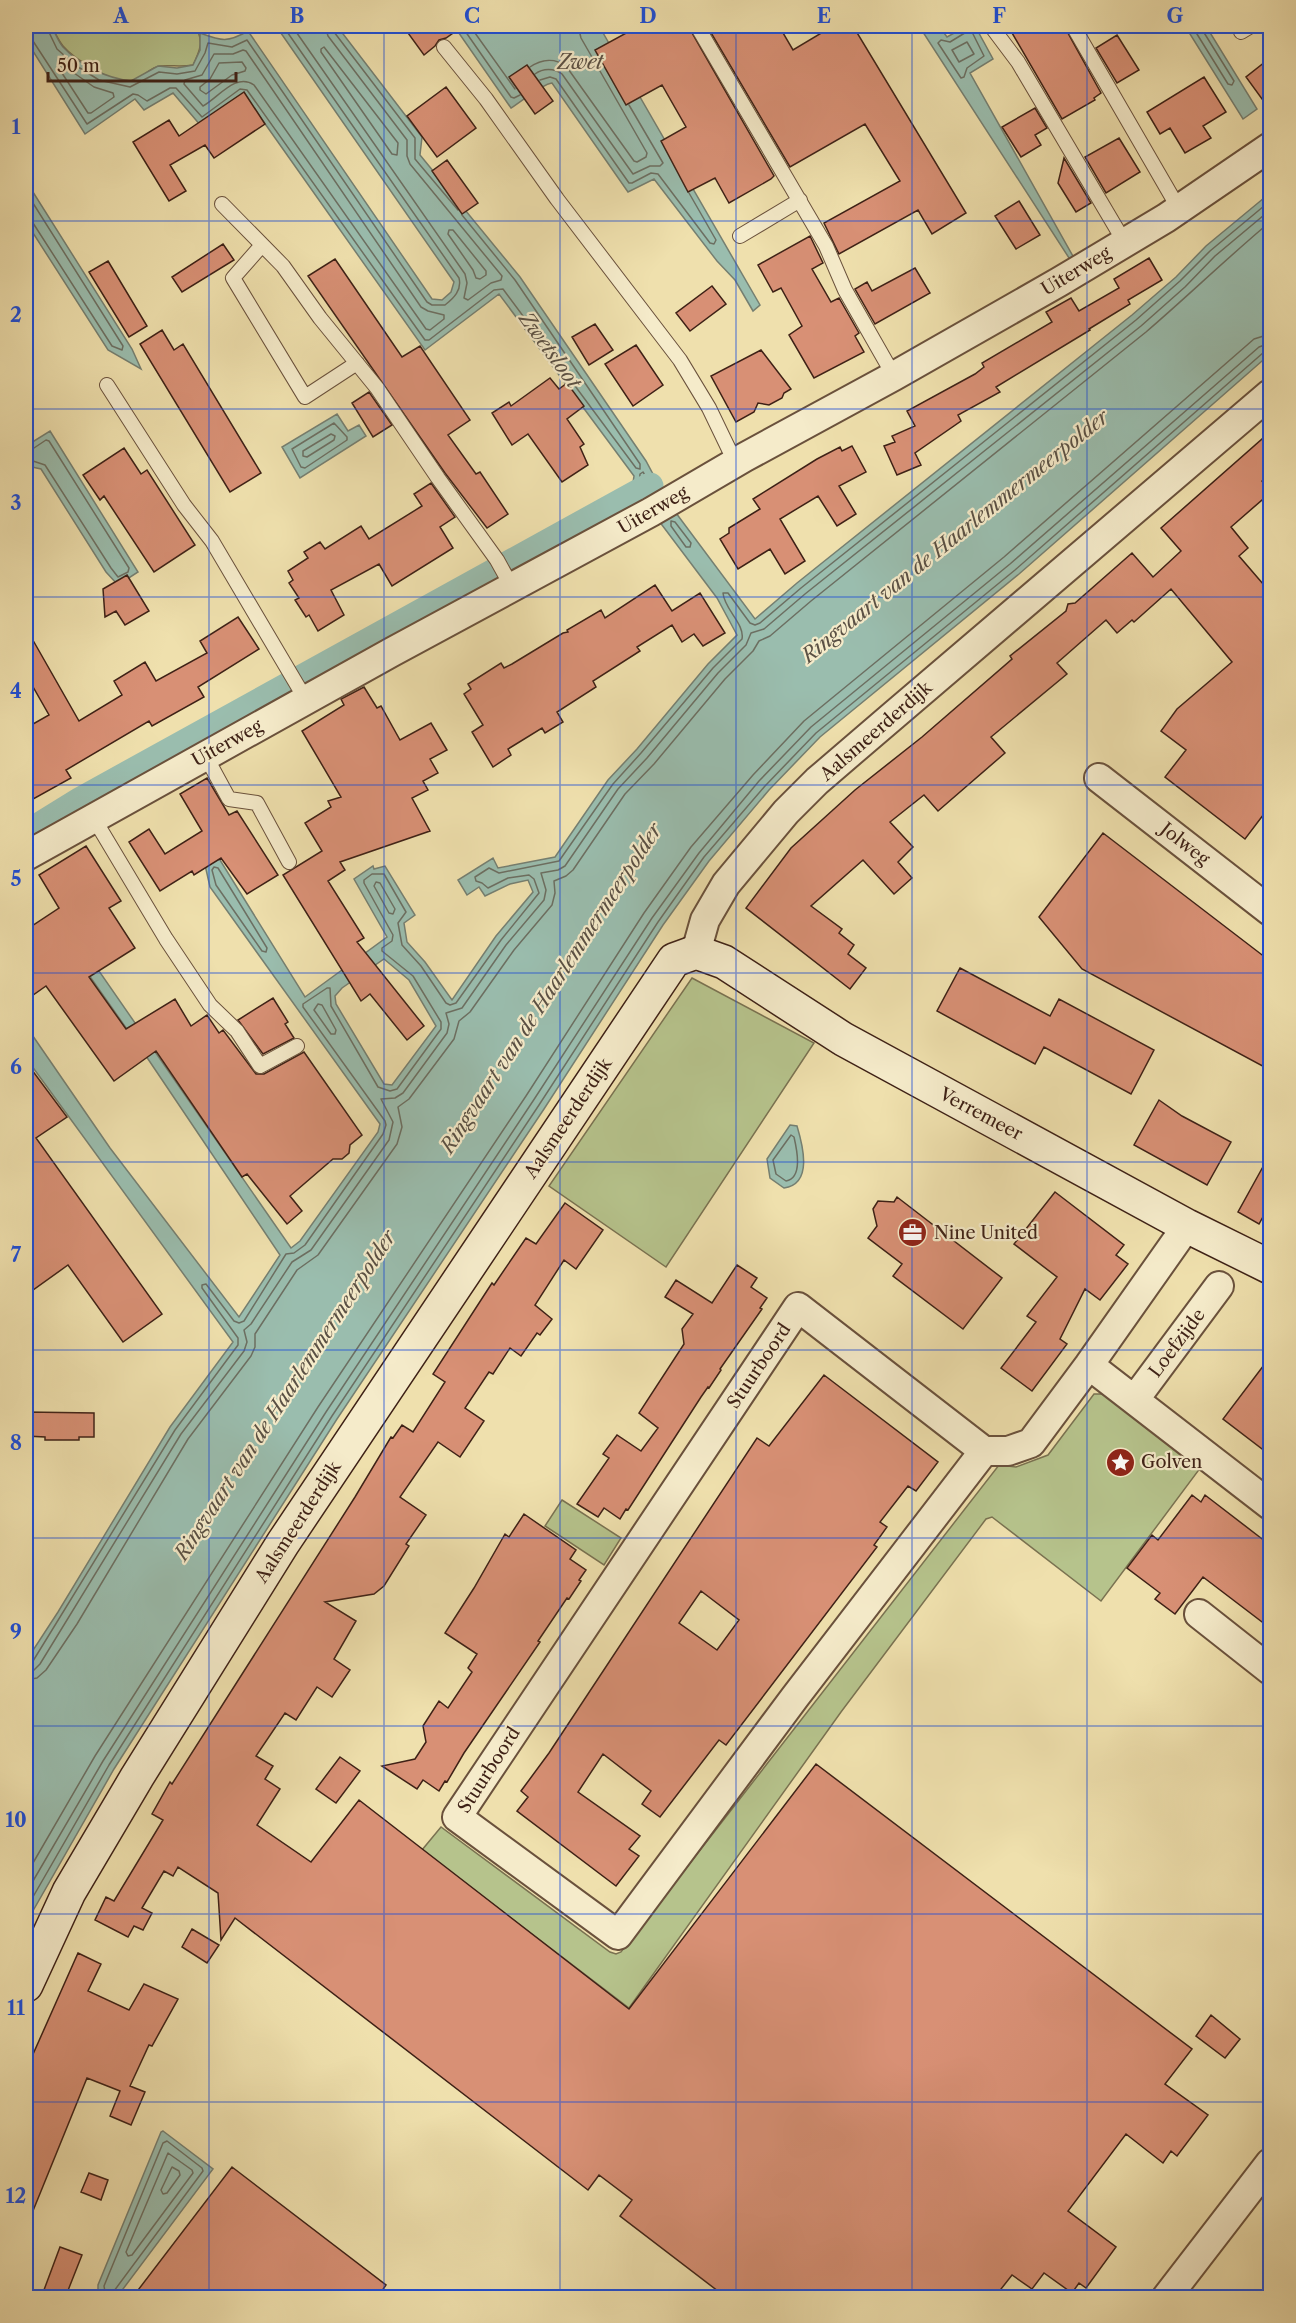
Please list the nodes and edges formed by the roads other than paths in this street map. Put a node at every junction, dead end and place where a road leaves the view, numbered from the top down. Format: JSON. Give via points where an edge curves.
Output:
{"nodes":[{"id":1,"x":697,"y":26,"type":"edge"},
{"id":2,"x":991,"y":26,"type":"edge"},
{"id":3,"x":1073,"y":26,"type":"edge"},
{"id":4,"x":444,"y":47,"type":"dead end"},
{"id":5,"x":1270,"y":147,"type":"edge"},
{"id":6,"x":800,"y":200,"type":"junction"},
{"id":7,"x":222,"y":204,"type":"dead end"},
{"id":8,"x":1179,"y":209,"type":"junction"},
{"id":9,"x":740,"y":237,"type":"dead end"},
{"id":10,"x":1125,"y":243,"type":"junction"},
{"id":11,"x":262,"y":245,"type":"junction"},
{"id":12,"x":357,"y":363,"type":"junction"},
{"id":13,"x":894,"y":376,"type":"junction"},
{"id":14,"x":106,"y":385,"type":"dead end"},
{"id":15,"x":1270,"y":394,"type":"edge"},
{"id":16,"x":735,"y":462,"type":"junction"},
{"id":17,"x":509,"y":582,"type":"junction"},
{"id":18,"x":300,"y":690,"type":"junction"},
{"id":19,"x":205,"y":755,"type":"junction"},
{"id":20,"x":1099,"y":777,"type":"dead end"},
{"id":21,"x":93,"y":817,"type":"junction"},
{"id":22,"x":26,"y":856,"type":"edge"},
{"id":23,"x":289,"y":862,"type":"dead end"},
{"id":24,"x":1270,"y":912,"type":"edge"},
{"id":25,"x":696,"y":952,"type":"junction"},
{"id":26,"x":297,"y":1046,"type":"dead end"},
{"id":27,"x":1187,"y":1226,"type":"junction"},
{"id":28,"x":1270,"y":1267,"type":"edge"},
{"id":29,"x":1219,"y":1286,"type":"dead end"},
{"id":30,"x":1089,"y":1365,"type":"junction"},
{"id":31,"x":1135,"y":1399,"type":"junction"},
{"id":32,"x":984,"y":1450,"type":"junction"},
{"id":33,"x":1270,"y":1505,"type":"edge"},
{"id":34,"x":1199,"y":1614,"type":"dead end"},
{"id":35,"x":1270,"y":1670,"type":"edge"},
{"id":36,"x":26,"y":1985,"type":"edge"},
{"id":37,"x":1270,"y":2163,"type":"edge"},
{"id":38,"x":1166,"y":2298,"type":"edge"}],
"edges":[{"from":1,"to":6,"type":"lane"},
{"from":2,"to":10,"type":"lane","via":[[1018,62]]},
{"from":3,"to":8,"type":"lane"},
{"from":4,"to":16,"type":"lane","via":[[680,360]]},
{"from":5,"to":8,"type":"street","name":"Uiterweg"},
{"from":6,"to":9,"type":"lane"},
{"from":6,"to":13,"type":"lane"},
{"from":7,"to":11,"type":"lane"},
{"from":8,"to":10,"type":"street","name":"Uiterweg"},
{"from":10,"to":13,"type":"street","name":"Uiterweg"},
{"from":11,"to":12,"type":"lane","via":[[283,266]]},
{"from":11,"to":12,"type":"lane","via":[[232,278],[305,397]]},
{"from":12,"to":17,"type":"lane"},
{"from":13,"to":16,"type":"street","name":"Uiterweg"},
{"from":14,"to":18,"type":"lane","via":[[212,541]]},
{"from":15,"to":25,"type":"street","name":"Aalsmeerderdijk","via":[[786,812],[726,884],[705,920]]},
{"from":16,"to":17,"type":"street","name":"Uiterweg","via":[[660,506]]},
{"from":17,"to":18,"type":"street","name":"Uiterweg"},
{"from":18,"to":19,"type":"street","name":"Uiterweg"},
{"from":19,"to":21,"type":"street","name":"Uiterweg"},
{"from":19,"to":23,"type":"lane","via":[[229,798],[257,803]]},
{"from":20,"to":24,"type":"street","name":"Jolweg"},
{"from":21,"to":22,"type":"street","name":"Uiterweg"},
{"from":21,"to":26,"type":"lane","via":[[210,1005],[237,1030],[260,1066]]},
{"from":25,"to":27,"type":"street","name":"Verremeer","via":[[724,962],[843,1039]]},
{"from":25,"to":36,"type":"street","name":"Aalsmeerderdijk","via":[[674,960],[283,1543],[69,1892]]},
{"from":27,"to":28,"type":"street","name":"Verremeer"},
{"from":27,"to":30,"type":"street"},
{"from":29,"to":31,"type":"street","name":"Loefzijde"},
{"from":30,"to":31,"type":"street"},
{"from":30,"to":32,"type":"street","via":[[1031,1443],[1008,1450]]},
{"from":31,"to":33,"type":"street"},
{"from":32,"to":32,"type":"street","name":"Stuurboord","via":[[618,1935],[457,1817],[798,1307]]},
{"from":34,"to":35,"type":"street"},
{"from":37,"to":38,"type":"street"}]}
